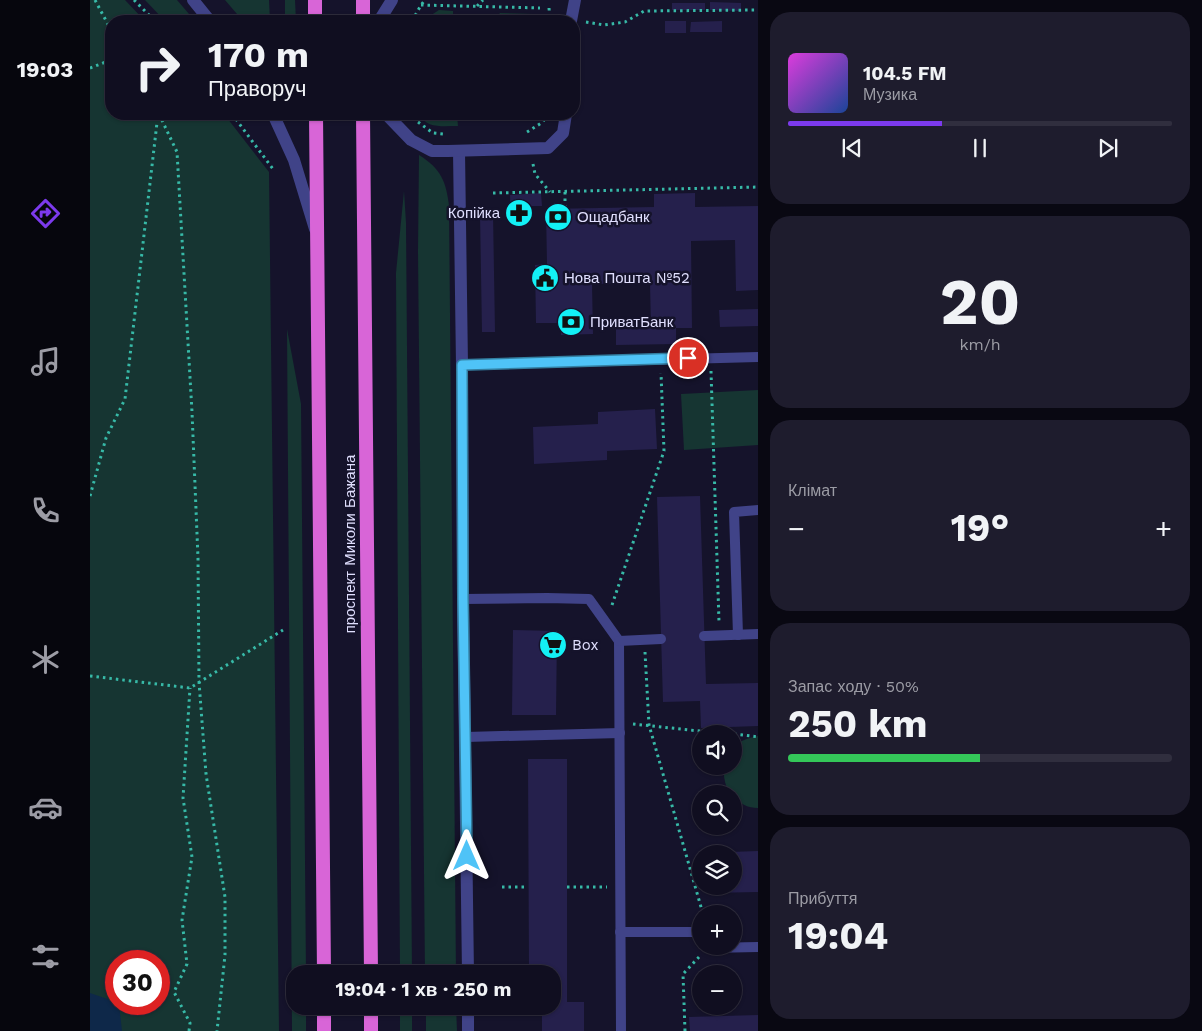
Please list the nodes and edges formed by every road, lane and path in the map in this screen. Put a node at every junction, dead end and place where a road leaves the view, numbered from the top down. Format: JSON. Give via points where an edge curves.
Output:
{"nodes":[{"id":1,"x":94,"y":0,"type":"edge"},
{"id":2,"x":134,"y":0,"type":"edge"},
{"id":3,"x":193,"y":0,"type":"edge"},
{"id":4,"x":315,"y":0,"type":"edge"},
{"id":5,"x":363,"y":0,"type":"edge"},
{"id":6,"x":392,"y":0,"type":"edge"},
{"id":7,"x":425,"y":0,"type":"edge"},
{"id":8,"x":482,"y":0,"type":"edge"},
{"id":9,"x":575,"y":0,"type":"edge"},
{"id":10,"x":420,"y":5,"type":"junction"},
{"id":11,"x":477,"y":6,"type":"junction"},
{"id":12,"x":540,"y":8,"type":"dead end"},
{"id":13,"x":549,"y":8,"type":"dead end"},
{"id":14,"x":758,"y":10,"type":"edge"},
{"id":15,"x":149,"y":15,"type":"edge"},
{"id":16,"x":205,"y":15,"type":"edge"},
{"id":17,"x":315,"y":15,"type":"edge"},
{"id":18,"x":363,"y":15,"type":"edge"},
{"id":19,"x":383,"y":15,"type":"edge"},
{"id":20,"x":415,"y":15,"type":"edge"},
{"id":21,"x":550,"y":15,"type":"edge"},
{"id":22,"x":572,"y":15,"type":"edge"},
{"id":23,"x":105,"y":19,"type":"edge"},
{"id":24,"x":586,"y":22,"type":"dead end"},
{"id":25,"x":105,"y":62,"type":"edge"},
{"id":26,"x":90,"y":68,"type":"edge"},
{"id":27,"x":157,"y":120,"type":"edge"},
{"id":28,"x":161,"y":120,"type":"edge"},
{"id":29,"x":236,"y":120,"type":"edge"},
{"id":30,"x":276,"y":120,"type":"edge"},
{"id":31,"x":316,"y":120,"type":"edge"},
{"id":32,"x":363,"y":120,"type":"edge"},
{"id":33,"x":392,"y":120,"type":"edge"},
{"id":34,"x":544,"y":120,"type":"edge"},
{"id":35,"x":565,"y":120,"type":"edge"},
{"id":36,"x":527,"y":132,"type":"dead end"},
{"id":37,"x":459,"y":151,"type":"junction"},
{"id":38,"x":273,"y":169,"type":"dead end"},
{"id":39,"x":758,"y":187,"type":"edge"},
{"id":40,"x":565,"y":192,"type":"junction"},
{"id":41,"x":494,"y":193,"type":"dead end"},
{"id":42,"x":565,"y":208,"type":"dead end"},
{"id":43,"x":317,"y":236,"type":"junction"},
{"id":44,"x":758,"y":357,"type":"edge"},
{"id":45,"x":462,"y":365,"type":"junction"},
{"id":46,"x":711,"y":368,"type":"dead end"},
{"id":47,"x":660,"y":369,"type":"dead end"},
{"id":48,"x":90,"y":496,"type":"edge"},
{"id":49,"x":758,"y":510,"type":"edge"},
{"id":50,"x":463,"y":599,"type":"junction"},
{"id":51,"x":606,"y":622,"type":"junction"},
{"id":52,"x":284,"y":630,"type":"dead end"},
{"id":53,"x":758,"y":634,"type":"edge"},
{"id":54,"x":738,"y":635,"type":"junction"},
{"id":55,"x":704,"y":636,"type":"dead end"},
{"id":56,"x":719,"y":636,"type":"junction"},
{"id":57,"x":661,"y":639,"type":"dead end"},
{"id":58,"x":644,"y":640,"type":"junction"},
{"id":59,"x":619,"y":641,"type":"junction"},
{"id":60,"x":90,"y":676,"type":"edge"},
{"id":61,"x":199,"y":682,"type":"junction"},
{"id":62,"x":190,"y":688,"type":"junction"},
{"id":63,"x":649,"y":725,"type":"junction"},
{"id":64,"x":620,"y":728,"type":"junction"},
{"id":65,"x":692,"y":730,"type":"edge"},
{"id":66,"x":742,"y":735,"type":"edge"},
{"id":67,"x":466,"y":737,"type":"junction"},
{"id":68,"x":758,"y":737,"type":"edge"},
{"id":69,"x":502,"y":887,"type":"dead end"},
{"id":70,"x":528,"y":887,"type":"dead end"},
{"id":71,"x":567,"y":887,"type":"dead end"},
{"id":72,"x":620,"y":887,"type":"junction"},
{"id":73,"x":700,"y":905,"type":"edge"},
{"id":74,"x":620,"y":932,"type":"junction"},
{"id":75,"x":692,"y":932,"type":"edge"},
{"id":76,"x":742,"y":947,"type":"edge"},
{"id":77,"x":758,"y":947,"type":"edge"},
{"id":78,"x":701,"y":955,"type":"edge"},
{"id":79,"x":324,"y":965,"type":"edge"},
{"id":80,"x":370,"y":965,"type":"edge"},
{"id":81,"x":468,"y":965,"type":"edge"},
{"id":82,"x":324,"y":1015,"type":"edge"},
{"id":83,"x":371,"y":1015,"type":"edge"},
{"id":84,"x":468,"y":1015,"type":"edge"},
{"id":85,"x":189,"y":1031,"type":"edge"},
{"id":86,"x":217,"y":1031,"type":"edge"},
{"id":87,"x":324,"y":1031,"type":"edge"},
{"id":88,"x":371,"y":1031,"type":"edge"},
{"id":89,"x":468,"y":1031,"type":"edge"},
{"id":90,"x":620,"y":1031,"type":"edge"},
{"id":91,"x":685,"y":1031,"type":"edge"}],
"edges":[{"from":1,"to":23,"type":"path"},
{"from":2,"to":15,"type":"path"},
{"from":3,"to":16,"type":"street"},
{"from":4,"to":17,"type":"highway"},
{"from":5,"to":18,"type":"highway"},
{"from":6,"to":19,"type":"street"},
{"from":7,"to":10,"type":"path"},
{"from":8,"to":11,"type":"path"},
{"from":9,"to":22,"type":"street"},
{"from":10,"to":11,"type":"path"},
{"from":10,"to":20,"type":"path"},
{"from":11,"to":12,"type":"path"},
{"from":13,"to":21,"type":"path"},
{"from":14,"to":24,"type":"path","via":[[644,11],[625,22],[604,25]]},
{"from":25,"to":26,"type":"path"},
{"from":27,"to":48,"type":"path","via":[[125,399],[106,438]]},
{"from":28,"to":61,"type":"path","via":[[177,152],[192,412]]},
{"from":29,"to":38,"type":"path"},
{"from":30,"to":43,"type":"street","via":[[294,160]]},
{"from":31,"to":43,"type":"highway","name":"проспект Миколи Бажана"},
{"from":32,"to":80,"type":"highway","name":"проспект Миколи Бажана"},
{"from":33,"to":37,"type":"street","via":[[411,140],[432,151]]},
{"from":34,"to":36,"type":"path"},
{"from":35,"to":37,"type":"street","via":[[563,133],[548,148]]},
{"from":37,"to":45,"type":"street"},
{"from":39,"to":40,"type":"path"},
{"from":40,"to":41,"type":"path"},
{"from":40,"to":42,"type":"path"},
{"from":43,"to":79,"type":"highway","name":"проспект Миколи Бажана"},
{"from":44,"to":45,"type":"lane"},
{"from":45,"to":50,"type":"street"},
{"from":46,"to":56,"type":"path"},
{"from":47,"to":51,"type":"path","via":[[664,451]]},
{"from":49,"to":54,"type":"lane","via":[[734,512]]},
{"from":50,"to":51,"type":"lane","via":[[589,599]]},
{"from":50,"to":67,"type":"street"},
{"from":51,"to":59,"type":"lane"},
{"from":52,"to":61,"type":"path"},
{"from":53,"to":54,"type":"lane"},
{"from":54,"to":56,"type":"lane"},
{"from":55,"to":56,"type":"lane"},
{"from":57,"to":58,"type":"lane"},
{"from":58,"to":59,"type":"lane"},
{"from":58,"to":63,"type":"path"},
{"from":59,"to":64,"type":"lane"},
{"from":60,"to":62,"type":"path"},
{"from":61,"to":62,"type":"path"},
{"from":61,"to":86,"type":"path","via":[[206,774],[225,897],[225,955]]},
{"from":62,"to":85,"type":"path","via":[[183,798],[192,857],[182,920],[187,964],[174,992],[190,1023]]},
{"from":63,"to":64,"type":"path"},
{"from":63,"to":65,"type":"path"},
{"from":63,"to":73,"type":"path"},
{"from":64,"to":67,"type":"lane"},
{"from":64,"to":72,"type":"lane"},
{"from":66,"to":68,"type":"path"},
{"from":67,"to":81,"type":"street"},
{"from":69,"to":70,"type":"path"},
{"from":71,"to":72,"type":"path"},
{"from":72,"to":74,"type":"lane"},
{"from":74,"to":75,"type":"lane"},
{"from":74,"to":90,"type":"lane"},
{"from":76,"to":77,"type":"lane"},
{"from":78,"to":91,"type":"path","via":[[683,974]]},
{"from":82,"to":87,"type":"highway"},
{"from":83,"to":88,"type":"highway"},
{"from":84,"to":89,"type":"street"}]}
